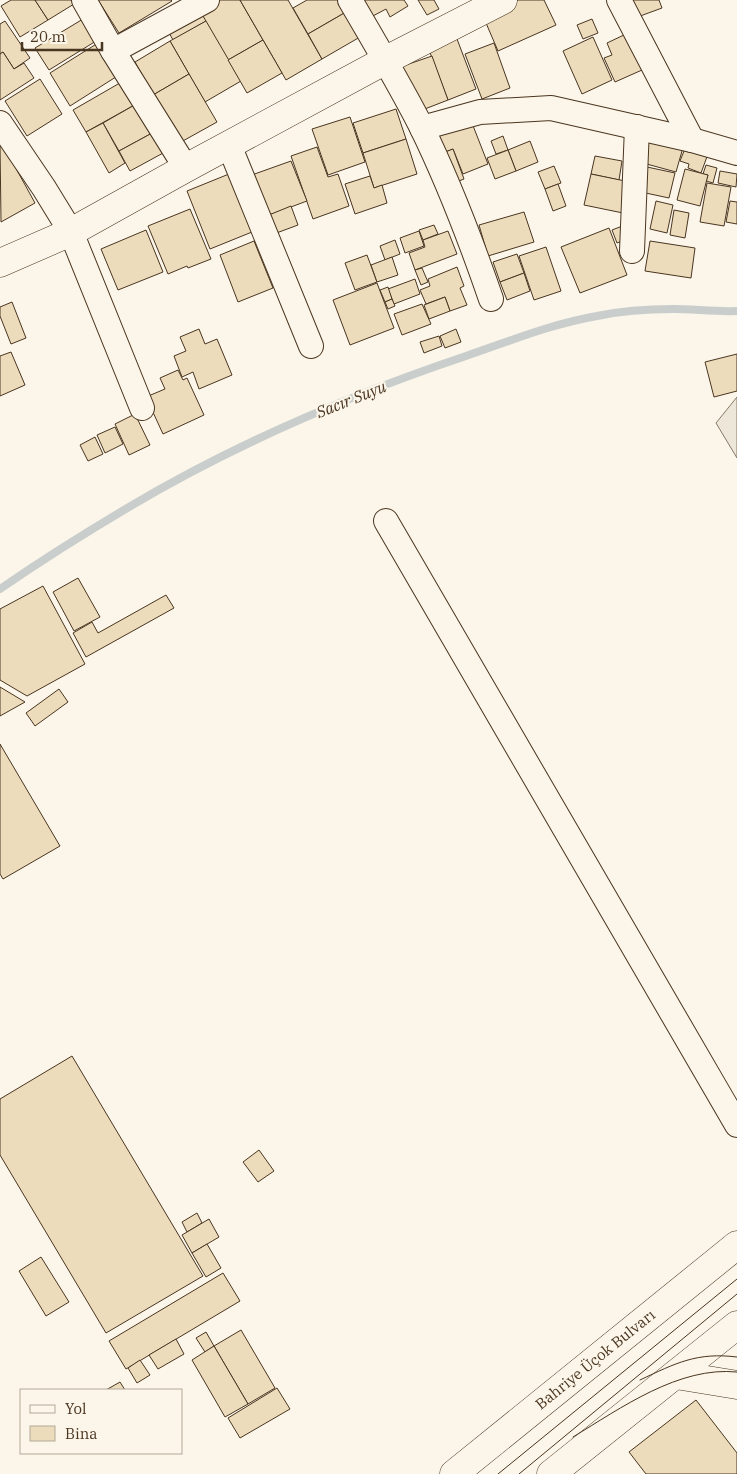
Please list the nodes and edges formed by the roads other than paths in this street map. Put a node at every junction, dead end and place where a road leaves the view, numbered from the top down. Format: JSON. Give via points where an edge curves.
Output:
{"nodes":[{"id":1,"x":84,"y":0,"type":"edge"},
{"id":2,"x":207,"y":0,"type":"edge"},
{"id":3,"x":350,"y":0,"type":"edge"},
{"id":4,"x":503,"y":0,"type":"edge"},
{"id":5,"x":619,"y":0,"type":"edge"},
{"id":6,"x":113,"y":51,"type":"junction"},
{"id":7,"x":386,"y":60,"type":"junction"},
{"id":8,"x":0,"y":123,"type":"edge"},
{"id":9,"x":422,"y":128,"type":"junction"},
{"id":10,"x":637,"y":128,"type":"junction"},
{"id":11,"x":692,"y":140,"type":"junction"},
{"id":12,"x":229,"y":145,"type":"junction"},
{"id":13,"x":737,"y":153,"type":"edge"},
{"id":14,"x":186,"y":168,"type":"junction"},
{"id":15,"x":71,"y":232,"type":"junction"},
{"id":16,"x":632,"y":250,"type":"dead end"},
{"id":17,"x":0,"y":263,"type":"edge"},
{"id":18,"x":491,"y":299,"type":"dead end"},
{"id":19,"x":311,"y":346,"type":"dead end"},
{"id":20,"x":142,"y":408,"type":"dead end"},
{"id":21,"x":386,"y":521,"type":"dead end"},
{"id":22,"x":737,"y":1125,"type":"edge"},
{"id":23,"x":737,"y":1245,"type":"edge"},
{"id":24,"x":737,"y":1326,"type":"edge"},
{"id":25,"x":676,"y":1374,"type":"junction"},
{"id":26,"x":737,"y":1385,"type":"edge"},
{"id":27,"x":454,"y":1474,"type":"edge"},
{"id":28,"x":552,"y":1474,"type":"edge"}],
"edges":[{"from":1,"to":6,"type":"street"},
{"from":2,"to":6,"type":"street"},
{"from":3,"to":7,"type":"street"},
{"from":4,"to":7,"type":"street"},
{"from":5,"to":11,"type":"street"},
{"from":6,"to":14,"type":"street"},
{"from":7,"to":9,"type":"street"},
{"from":7,"to":12,"type":"street"},
{"from":8,"to":15,"type":"street"},
{"from":9,"to":10,"type":"street","via":[[480,112],[552,108]]},
{"from":9,"to":18,"type":"street","via":[[470,238]]},
{"from":10,"to":11,"type":"street"},
{"from":10,"to":16,"type":"street"},
{"from":11,"to":13,"type":"street"},
{"from":12,"to":14,"type":"street"},
{"from":12,"to":19,"type":"street"},
{"from":14,"to":15,"type":"street"},
{"from":15,"to":17,"type":"street"},
{"from":15,"to":20,"type":"street"},
{"from":21,"to":22,"type":"street"},
{"from":23,"to":27,"type":"street","name":"Bahriye Üçok Bulvarı"},
{"from":24,"to":25,"type":"street"},
{"from":25,"to":26,"type":"street"},
{"from":25,"to":28,"type":"street"}]}
